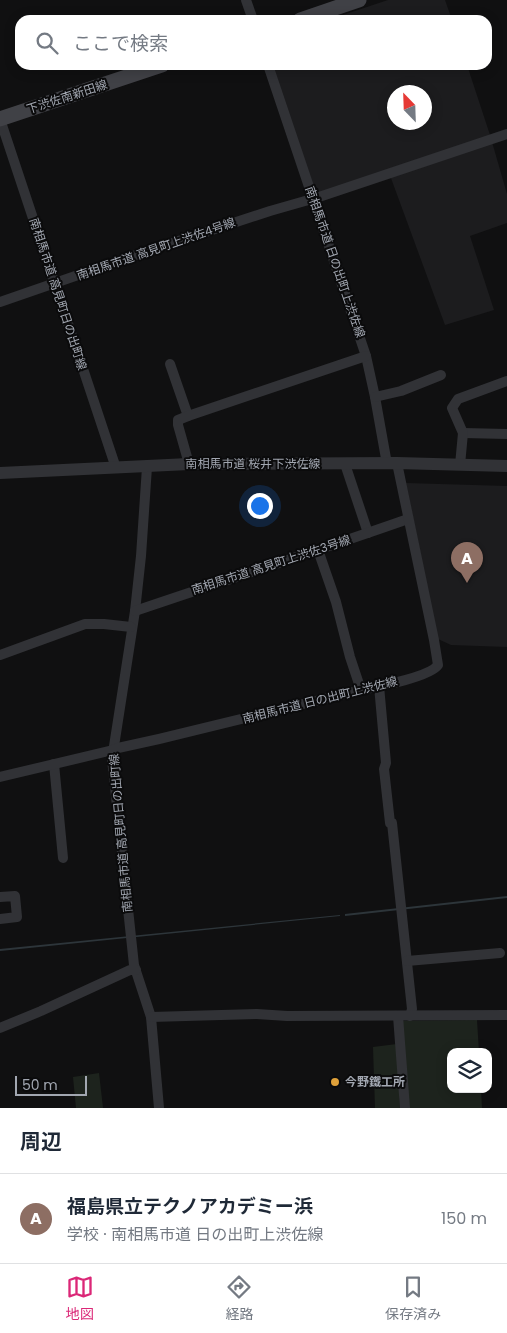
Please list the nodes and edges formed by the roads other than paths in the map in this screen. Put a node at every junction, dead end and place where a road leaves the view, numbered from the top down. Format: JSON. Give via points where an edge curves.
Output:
{"nodes":[{"id":1,"x":246,"y":0,"type":"edge"},
{"id":2,"x":359,"y":0,"type":"edge"},
{"id":3,"x":251,"y":15,"type":"edge"},
{"id":4,"x":315,"y":15,"type":"edge"},
{"id":5,"x":147,"y":70,"type":"edge"},
{"id":6,"x":270,"y":70,"type":"edge"},
{"id":7,"x":0,"y":119,"type":"edge"},
{"id":8,"x":507,"y":134,"type":"edge"},
{"id":9,"x":313,"y":199,"type":"junction"},
{"id":10,"x":55,"y":283,"type":"junction"},
{"id":11,"x":0,"y":302,"type":"edge"},
{"id":12,"x":366,"y":356,"type":"junction"},
{"id":13,"x":170,"y":364,"type":"dead end"},
{"id":14,"x":441,"y":375,"type":"dead end"},
{"id":15,"x":507,"y":381,"type":"edge"},
{"id":16,"x":375,"y":397,"type":"junction"},
{"id":17,"x":188,"y":416,"type":"junction"},
{"id":18,"x":463,"y":434,"type":"junction"},
{"id":19,"x":507,"y":434,"type":"edge"},
{"id":20,"x":392,"y":463,"type":"junction"},
{"id":21,"x":188,"y":464,"type":"junction"},
{"id":22,"x":345,"y":464,"type":"junction"},
{"id":23,"x":460,"y":465,"type":"junction"},
{"id":24,"x":507,"y":466,"type":"edge"},
{"id":25,"x":147,"y":467,"type":"junction"},
{"id":26,"x":116,"y":468,"type":"junction"},
{"id":27,"x":0,"y":473,"type":"edge"},
{"id":28,"x":408,"y":519,"type":"junction"},
{"id":29,"x":368,"y":533,"type":"junction"},
{"id":30,"x":318,"y":550,"type":"junction"},
{"id":31,"x":134,"y":611,"type":"junction"},
{"id":32,"x":131,"y":628,"type":"junction"},
{"id":33,"x":0,"y":653,"type":"edge"},
{"id":34,"x":379,"y":686,"type":"junction"},
{"id":35,"x":360,"y":690,"type":"junction"},
{"id":36,"x":113,"y":750,"type":"junction"},
{"id":37,"x":54,"y":764,"type":"junction"},
{"id":38,"x":0,"y":777,"type":"edge"},
{"id":39,"x":63,"y":858,"type":"dead end"},
{"id":40,"x":0,"y":897,"type":"edge"},
{"id":41,"x":0,"y":919,"type":"edge"},
{"id":42,"x":500,"y":952,"type":"dead end"},
{"id":43,"x":407,"y":961,"type":"junction"},
{"id":44,"x":136,"y":970,"type":"junction"},
{"id":45,"x":507,"y":1015,"type":"edge"},
{"id":46,"x":398,"y":1016,"type":"junction"},
{"id":47,"x":410,"y":1016,"type":"junction"},
{"id":48,"x":151,"y":1017,"type":"junction"},
{"id":49,"x":0,"y":1028,"type":"edge"},
{"id":50,"x":160,"y":1108,"type":"edge"},
{"id":51,"x":405,"y":1108,"type":"edge"}],
"edges":[{"from":1,"to":3,"type":"street"},
{"from":2,"to":4,"type":"main road"},
{"from":5,"to":7,"type":"main road","name":"下渋佐南新田線"},
{"from":6,"to":9,"type":"street","name":"南相馬市道 日の出町上渋佐線"},
{"from":7,"to":10,"type":"street","name":"南相馬市道 高見町日の出町線"},
{"from":8,"to":9,"type":"street","name":"南相馬市道 高見町上渋佐4号線"},
{"from":9,"to":10,"type":"street","name":"南相馬市道 高見町上渋佐4号線"},
{"from":9,"to":12,"type":"street","name":"南相馬市道 日の出町上渋佐線"},
{"from":10,"to":11,"type":"street","name":"南相馬市道 高見町上渋佐4号線"},
{"from":10,"to":26,"type":"street","name":"南相馬市道 高見町日の出町線"},
{"from":12,"to":16,"type":"street","name":"南相馬市道 日の出町上渋佐線"},
{"from":12,"to":17,"type":"street"},
{"from":13,"to":17,"type":"street"},
{"from":14,"to":16,"type":"street","via":[[402,391]]},
{"from":15,"to":18,"type":"street","via":[[458,399],[452,408]]},
{"from":16,"to":20,"type":"street","name":"南相馬市道 日の出町上渋佐線"},
{"from":17,"to":21,"type":"street","via":[[178,420]]},
{"from":18,"to":19,"type":"street"},
{"from":18,"to":23,"type":"street"},
{"from":20,"to":22,"type":"street","name":"南相馬市道 桜井下渋佐線"},
{"from":20,"to":23,"type":"street","name":"南相馬市道 桜井下渋佐線"},
{"from":20,"to":28,"type":"street","name":"南相馬市道 日の出町上渋佐線"},
{"from":21,"to":22,"type":"street","name":"南相馬市道 桜井下渋佐線"},
{"from":21,"to":25,"type":"street","name":"南相馬市道 桜井下渋佐線"},
{"from":22,"to":29,"type":"street"},
{"from":23,"to":24,"type":"street","name":"南相馬市道 桜井下渋佐線"},
{"from":25,"to":26,"type":"street","name":"南相馬市道 桜井下渋佐線"},
{"from":25,"to":31,"type":"street","name":"南相馬市道 高見町日の出町線"},
{"from":26,"to":27,"type":"street","name":"南相馬市道 桜井下渋佐線"},
{"from":28,"to":29,"type":"street","name":"南相馬市道 高見町上渋佐3号線"},
{"from":28,"to":34,"type":"street","name":"南相馬市道 日の出町上渋佐線","via":[[438,665],[427,674]]},
{"from":29,"to":30,"type":"street","name":"南相馬市道 高見町上渋佐3号線"},
{"from":30,"to":31,"type":"street","name":"南相馬市道 高見町上渋佐3号線"},
{"from":30,"to":35,"type":"street"},
{"from":31,"to":32,"type":"street","name":"南相馬市道 高見町日の出町線"},
{"from":32,"to":33,"type":"street","via":[[85,624]]},
{"from":32,"to":36,"type":"street","name":"南相馬市道 高見町日の出町線"},
{"from":34,"to":35,"type":"street","name":"南相馬市道 日の出町上渋佐線"},
{"from":34,"to":43,"type":"street","via":[[384,769]]},
{"from":35,"to":36,"type":"street","name":"南相馬市道 日の出町上渋佐線"},
{"from":36,"to":37,"type":"street","name":"南相馬市道 日の出町上渋佐線"},
{"from":36,"to":44,"type":"street","name":"南相馬市道 高見町日の出町線"},
{"from":37,"to":38,"type":"street","name":"南相馬市道 日の出町上渋佐線"},
{"from":37,"to":39,"type":"street"},
{"from":40,"to":41,"type":"street","via":[[15,896],[17,917]]},
{"from":42,"to":43,"type":"street"},
{"from":43,"to":47,"type":"street"},
{"from":44,"to":48,"type":"street","name":"南相馬市道 高見町日の出町線"},
{"from":44,"to":49,"type":"street"},
{"from":45,"to":47,"type":"street"},
{"from":46,"to":47,"type":"street"},
{"from":46,"to":48,"type":"street","via":[[257,1014]]},
{"from":46,"to":51,"type":"street"},
{"from":48,"to":50,"type":"street","name":"南相馬市道 高見町日の出町線"}]}
